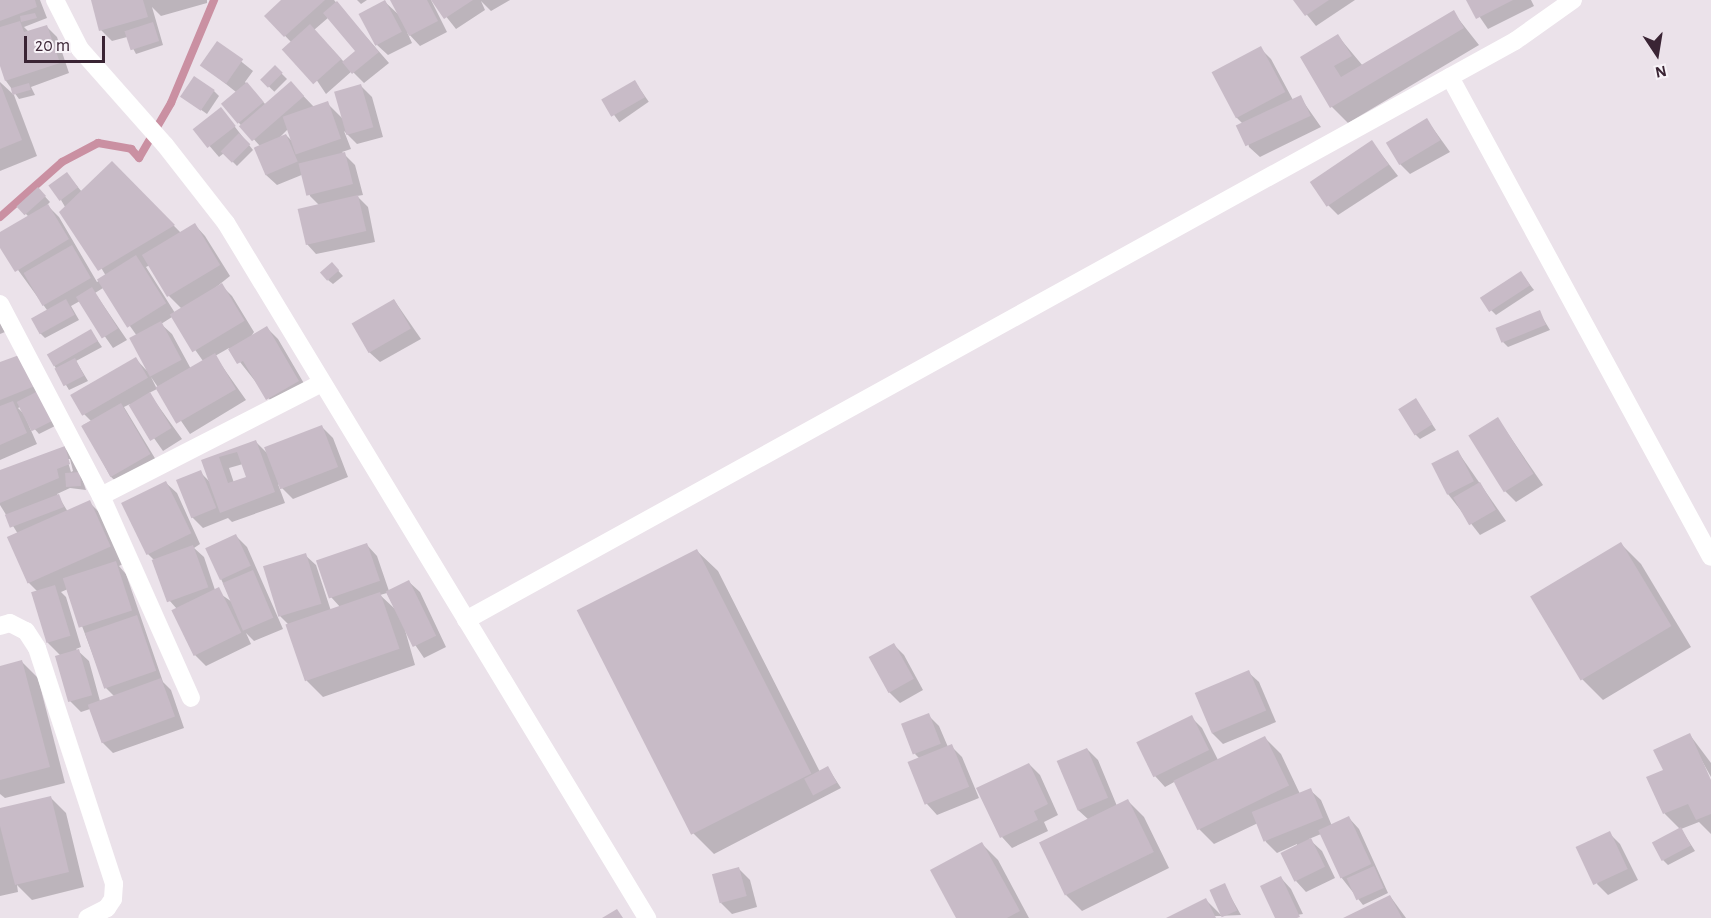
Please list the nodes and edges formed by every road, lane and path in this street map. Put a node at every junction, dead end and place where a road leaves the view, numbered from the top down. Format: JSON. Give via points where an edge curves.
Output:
{"nodes":[{"id":1,"x":55,"y":0,"type":"edge"},
{"id":2,"x":1573,"y":0,"type":"edge"},
{"id":3,"x":1450,"y":77,"type":"junction"},
{"id":4,"x":0,"y":304,"type":"edge"},
{"id":5,"x":5,"y":328,"type":"edge"},
{"id":6,"x":322,"y":383,"type":"junction"},
{"id":7,"x":100,"y":496,"type":"junction"},
{"id":8,"x":1711,"y":556,"type":"edge"},
{"id":9,"x":466,"y":620,"type":"junction"},
{"id":10,"x":0,"y":626,"type":"edge"},
{"id":11,"x":190,"y":698,"type":"dead end"},
{"id":12,"x":87,"y":918,"type":"edge"},
{"id":13,"x":647,"y":918,"type":"edge"}],
"edges":[{"from":1,"to":6,"type":"street","via":[[80,49],[165,145],[226,223]]},
{"from":2,"to":3,"type":"street","via":[[1515,41]]},
{"from":3,"to":8,"type":"street"},
{"from":3,"to":9,"type":"street"},
{"from":4,"to":5,"type":"street"},
{"from":5,"to":7,"type":"street"},
{"from":6,"to":7,"type":"street"},
{"from":6,"to":9,"type":"street"},
{"from":7,"to":11,"type":"street"},
{"from":9,"to":13,"type":"street"},
{"from":10,"to":12,"type":"street","via":[[10,623],[26,631],[37,648],[114,884],[113,899],[107,908]]}]}
